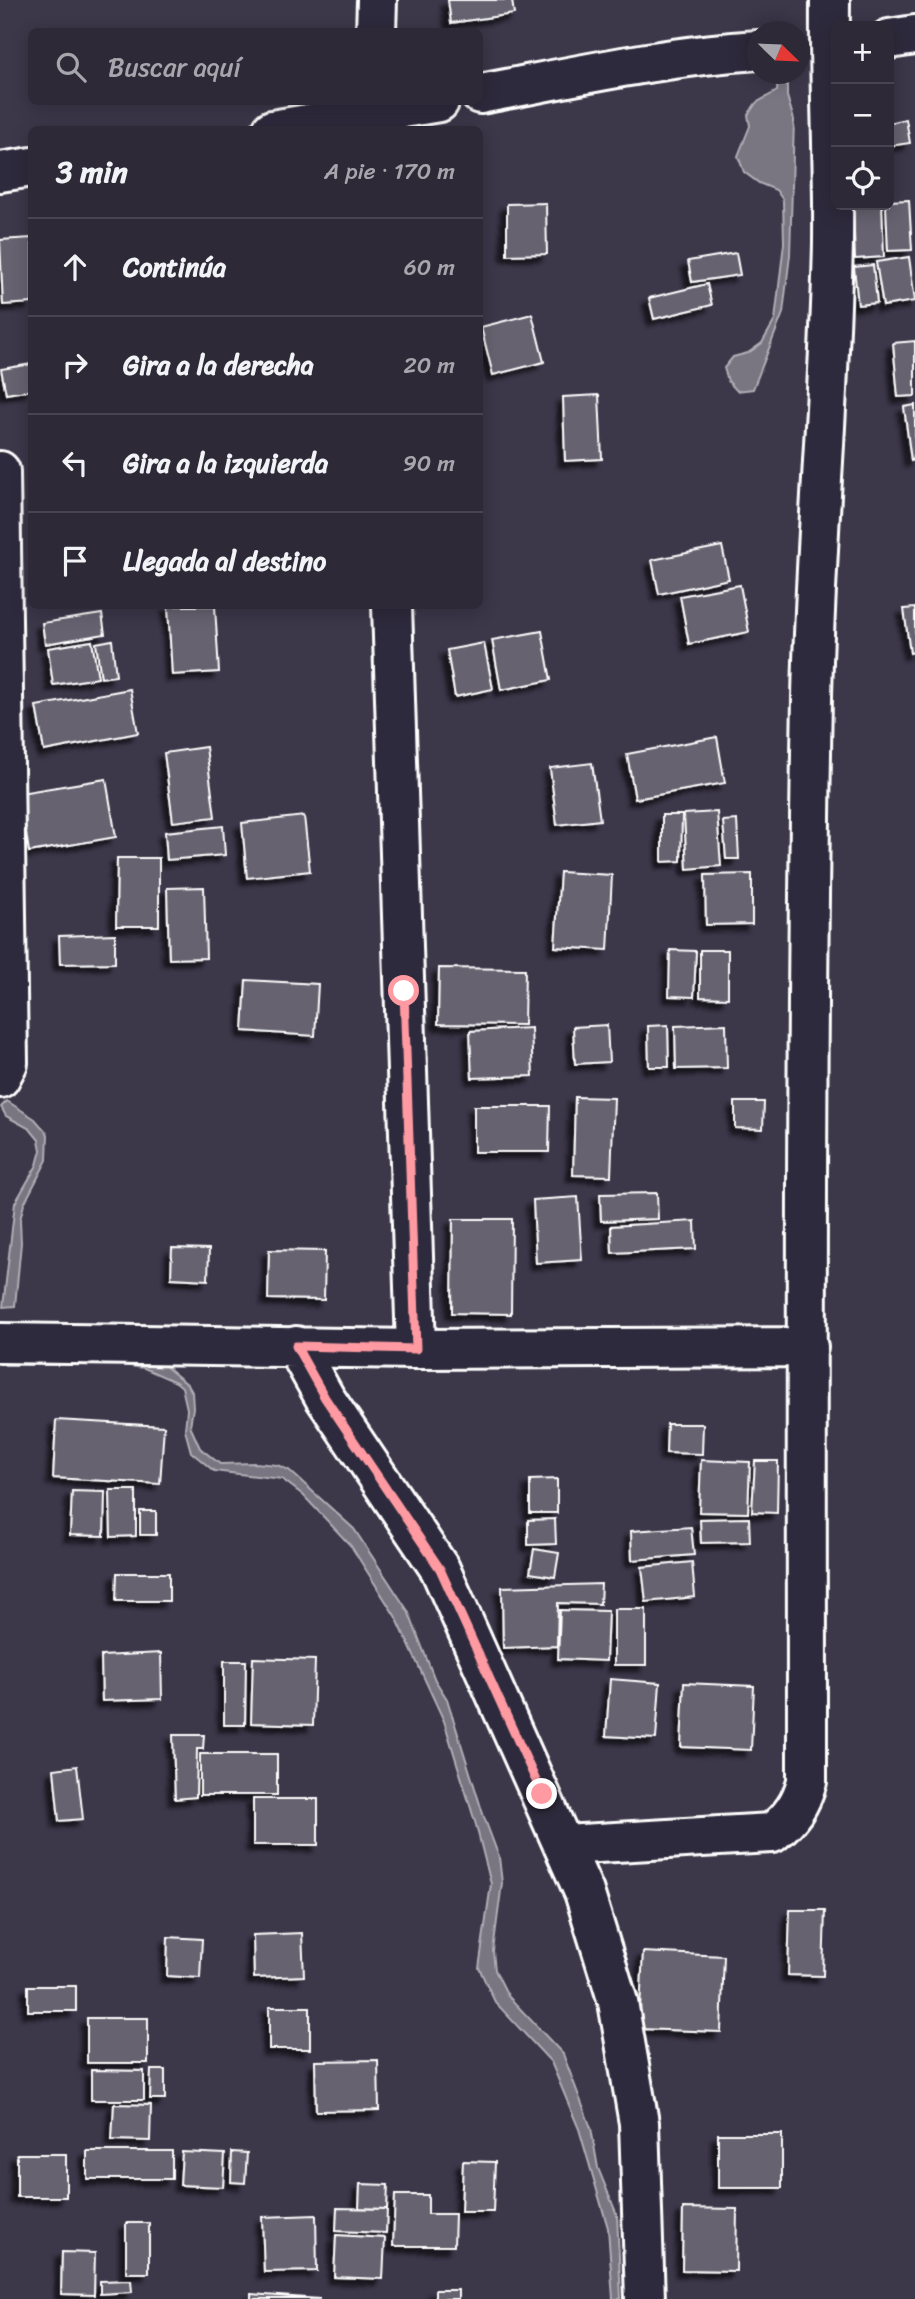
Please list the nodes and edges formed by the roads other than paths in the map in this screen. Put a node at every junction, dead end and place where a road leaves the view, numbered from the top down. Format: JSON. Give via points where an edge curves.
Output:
{"nodes":[{"id":1,"x":377,"y":0,"type":"edge"},
{"id":2,"x":830,"y":0,"type":"edge"},
{"id":3,"x":376,"y":28,"type":"edge"},
{"id":4,"x":915,"y":35,"type":"edge"},
{"id":5,"x":894,"y":37,"type":"edge"},
{"id":6,"x":822,"y":46,"type":"edge"},
{"id":7,"x":747,"y":51,"type":"edge"},
{"id":8,"x":483,"y":93,"type":"edge"},
{"id":9,"x":424,"y":105,"type":"edge"},
{"id":10,"x":376,"y":115,"type":"edge"},
{"id":11,"x":300,"y":126,"type":"edge"},
{"id":12,"x":28,"y":168,"type":"edge"},
{"id":13,"x":0,"y":172,"type":"edge"},
{"id":14,"x":0,"y":471,"type":"edge"},
{"id":15,"x":391,"y":609,"type":"edge"},
{"id":16,"x":0,"y":1078,"type":"edge"},
{"id":17,"x":0,"y":1343,"type":"edge"},
{"id":18,"x":296,"y":1346,"type":"junction"},
{"id":19,"x":807,"y":1347,"type":"junction"},
{"id":20,"x":416,"y":1349,"type":"junction"},
{"id":21,"x":564,"y":1844,"type":"junction"},
{"id":22,"x":645,"y":2299,"type":"edge"}],
"edges":[{"from":1,"to":3,"type":"street"},
{"from":2,"to":6,"type":"street"},
{"from":4,"to":5,"type":"street"},
{"from":6,"to":19,"type":"street","via":[[834,150],[812,694]]},
{"from":7,"to":8,"type":"street"},
{"from":9,"to":10,"type":"street"},
{"from":10,"to":11,"type":"street"},
{"from":12,"to":13,"type":"street"},
{"from":14,"to":16,"type":"street","via":[[8,1063]]},
{"from":15,"to":20,"type":"street"},
{"from":17,"to":18,"type":"street"},
{"from":18,"to":20,"type":"street"},
{"from":18,"to":21,"type":"street","via":[[325,1398],[440,1569]]},
{"from":19,"to":20,"type":"street"},
{"from":19,"to":21,"type":"street","via":[[807,1781],[802,1801],[772,1833]]},
{"from":21,"to":22,"type":"street","via":[[618,2002],[639,2123]]}]}
